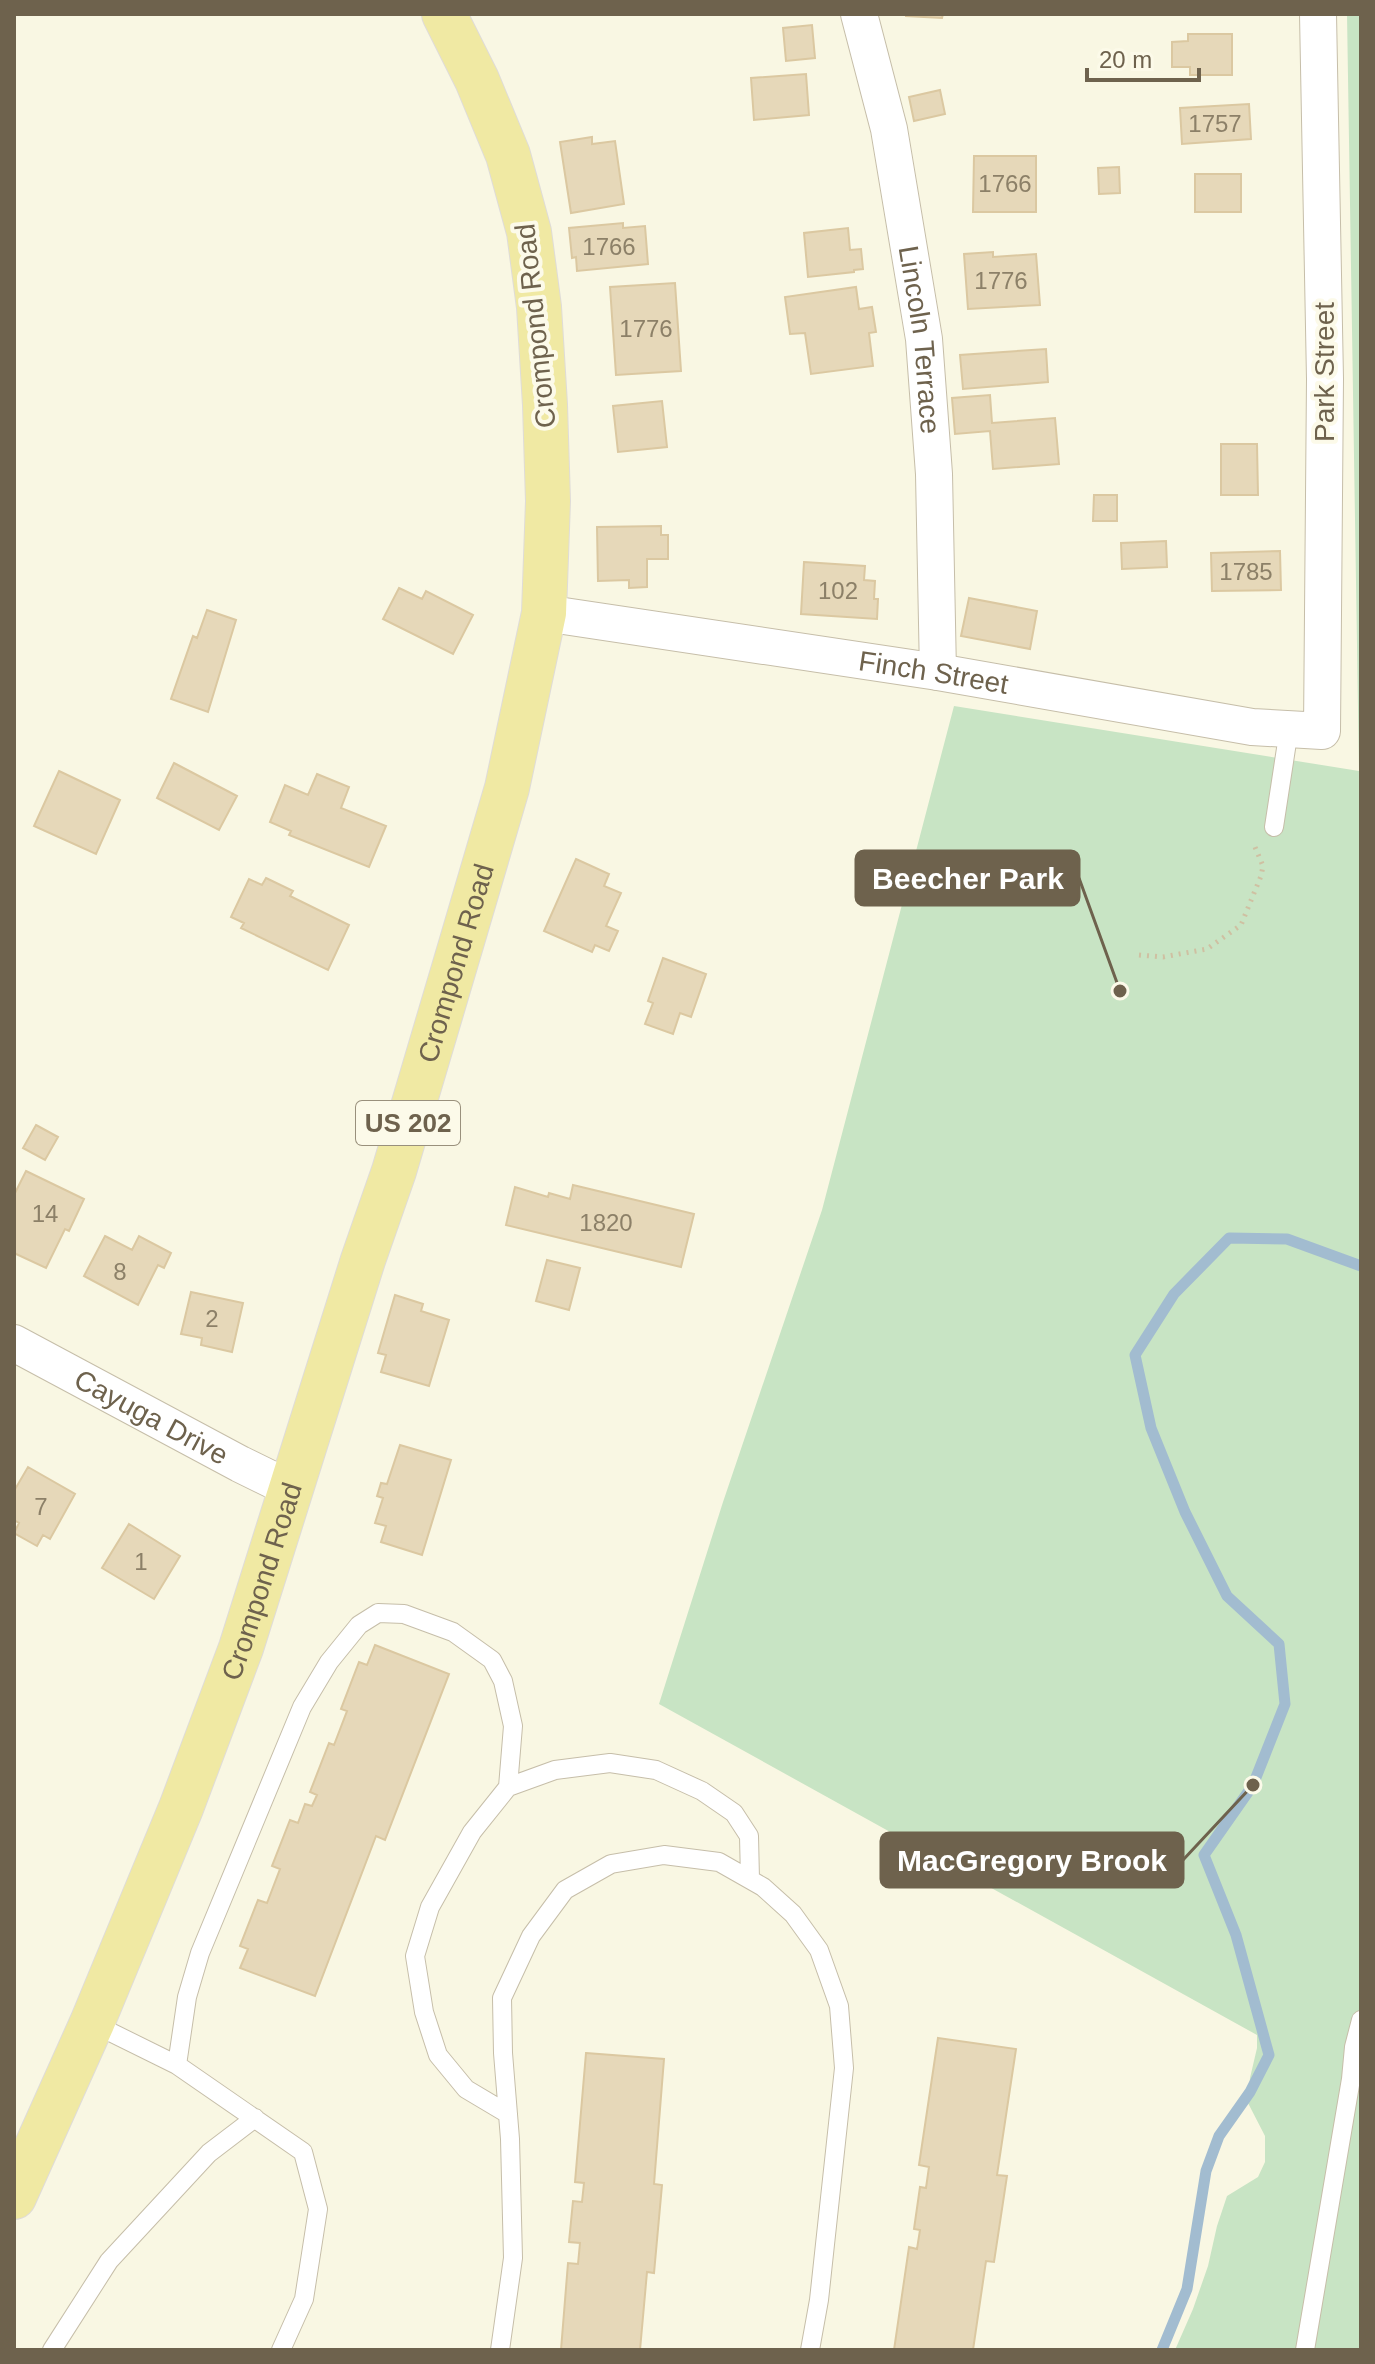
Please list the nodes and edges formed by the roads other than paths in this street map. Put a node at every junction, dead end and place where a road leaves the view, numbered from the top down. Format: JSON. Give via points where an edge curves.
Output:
{"nodes":[{"id":1,"x":444,"y":14,"type":"edge"},
{"id":2,"x":859,"y":14,"type":"edge"},
{"id":3,"x":1318,"y":14,"type":"edge"},
{"id":4,"x":544,"y":613,"type":"junction"},
{"id":5,"x":938,"y":672,"type":"junction"},
{"id":6,"x":1306,"y":730,"type":"junction"},
{"id":7,"x":1274,"y":827,"type":"road end"},
{"id":8,"x":14,"y":1343,"type":"edge"},
{"id":9,"x":291,"y":1489,"type":"junction"},
{"id":10,"x":508,"y":1787,"type":"junction"},
{"id":11,"x":750,"y":1879,"type":"junction"},
{"id":12,"x":1361,"y":2020,"type":"edge"},
{"id":13,"x":92,"y":2023,"type":"junction"},
{"id":14,"x":177,"y":2065,"type":"junction"},
{"id":15,"x":508,"y":2114,"type":"junction"},
{"id":16,"x":255,"y":2118,"type":"junction"},
{"id":17,"x":14,"y":2197,"type":"edge"},
{"id":18,"x":52,"y":2350,"type":"edge"},
{"id":19,"x":281,"y":2350,"type":"edge"},
{"id":20,"x":500,"y":2350,"type":"edge"},
{"id":21,"x":810,"y":2350,"type":"edge"},
{"id":22,"x":1305,"y":2350,"type":"edge"}],
"edges":[{"from":1,"to":4,"type":"main road","name":"Crompond Road","number":"US 202","via":[[508,155],[529,232],[545,405]]},
{"from":2,"to":5,"type":"street","name":"Lincoln Terrace","via":[[889,129],[924,339],[934,474]]},
{"from":3,"to":6,"type":"street","name":"Park Street","via":[[1325,379]]},
{"from":4,"to":5,"type":"street","name":"Finch Street"},
{"from":4,"to":9,"type":"main road","name":"Crompond Road","number":"US 202","via":[[502,802],[394,1171]]},
{"from":5,"to":6,"type":"street","name":"Finch Street","via":[[1252,727]]},
{"from":6,"to":7,"type":"lane"},
{"from":8,"to":9,"type":"street","name":"Cayuga Drive"},
{"from":9,"to":13,"type":"main road","name":"Crompond Road","number":"US 202","via":[[241,1648]]},
{"from":10,"to":11,"type":"lane","via":[[555,1770],[610,1763],[656,1770],[734,1813],[749,1836]]},
{"from":10,"to":14,"type":"lane","via":[[513,1726],[503,1681],[492,1660],[453,1632],[404,1614],[378,1613],[359,1625],[302,1707],[200,1953]]},
{"from":10,"to":15,"type":"lane","via":[[472,1832],[430,1907],[415,1956],[438,2055],[466,2089]]},
{"from":11,"to":15,"type":"lane","via":[[719,1862],[664,1855],[611,1864],[565,1890],[531,1936],[502,1998]]},
{"from":11,"to":21,"type":"lane","via":[[793,1914],[819,1950],[839,2006],[844,2068]]},
{"from":12,"to":22,"type":"lane"},
{"from":13,"to":14,"type":"lane"},
{"from":13,"to":17,"type":"main road","name":"Crompond Road","number":"US 202"},
{"from":14,"to":16,"type":"lane"},
{"from":15,"to":20,"type":"lane","via":[[513,2258]]},
{"from":16,"to":18,"type":"lane","via":[[209,2153],[109,2261]]},
{"from":16,"to":19,"type":"lane","via":[[303,2152],[318,2209],[304,2299]]}]}
